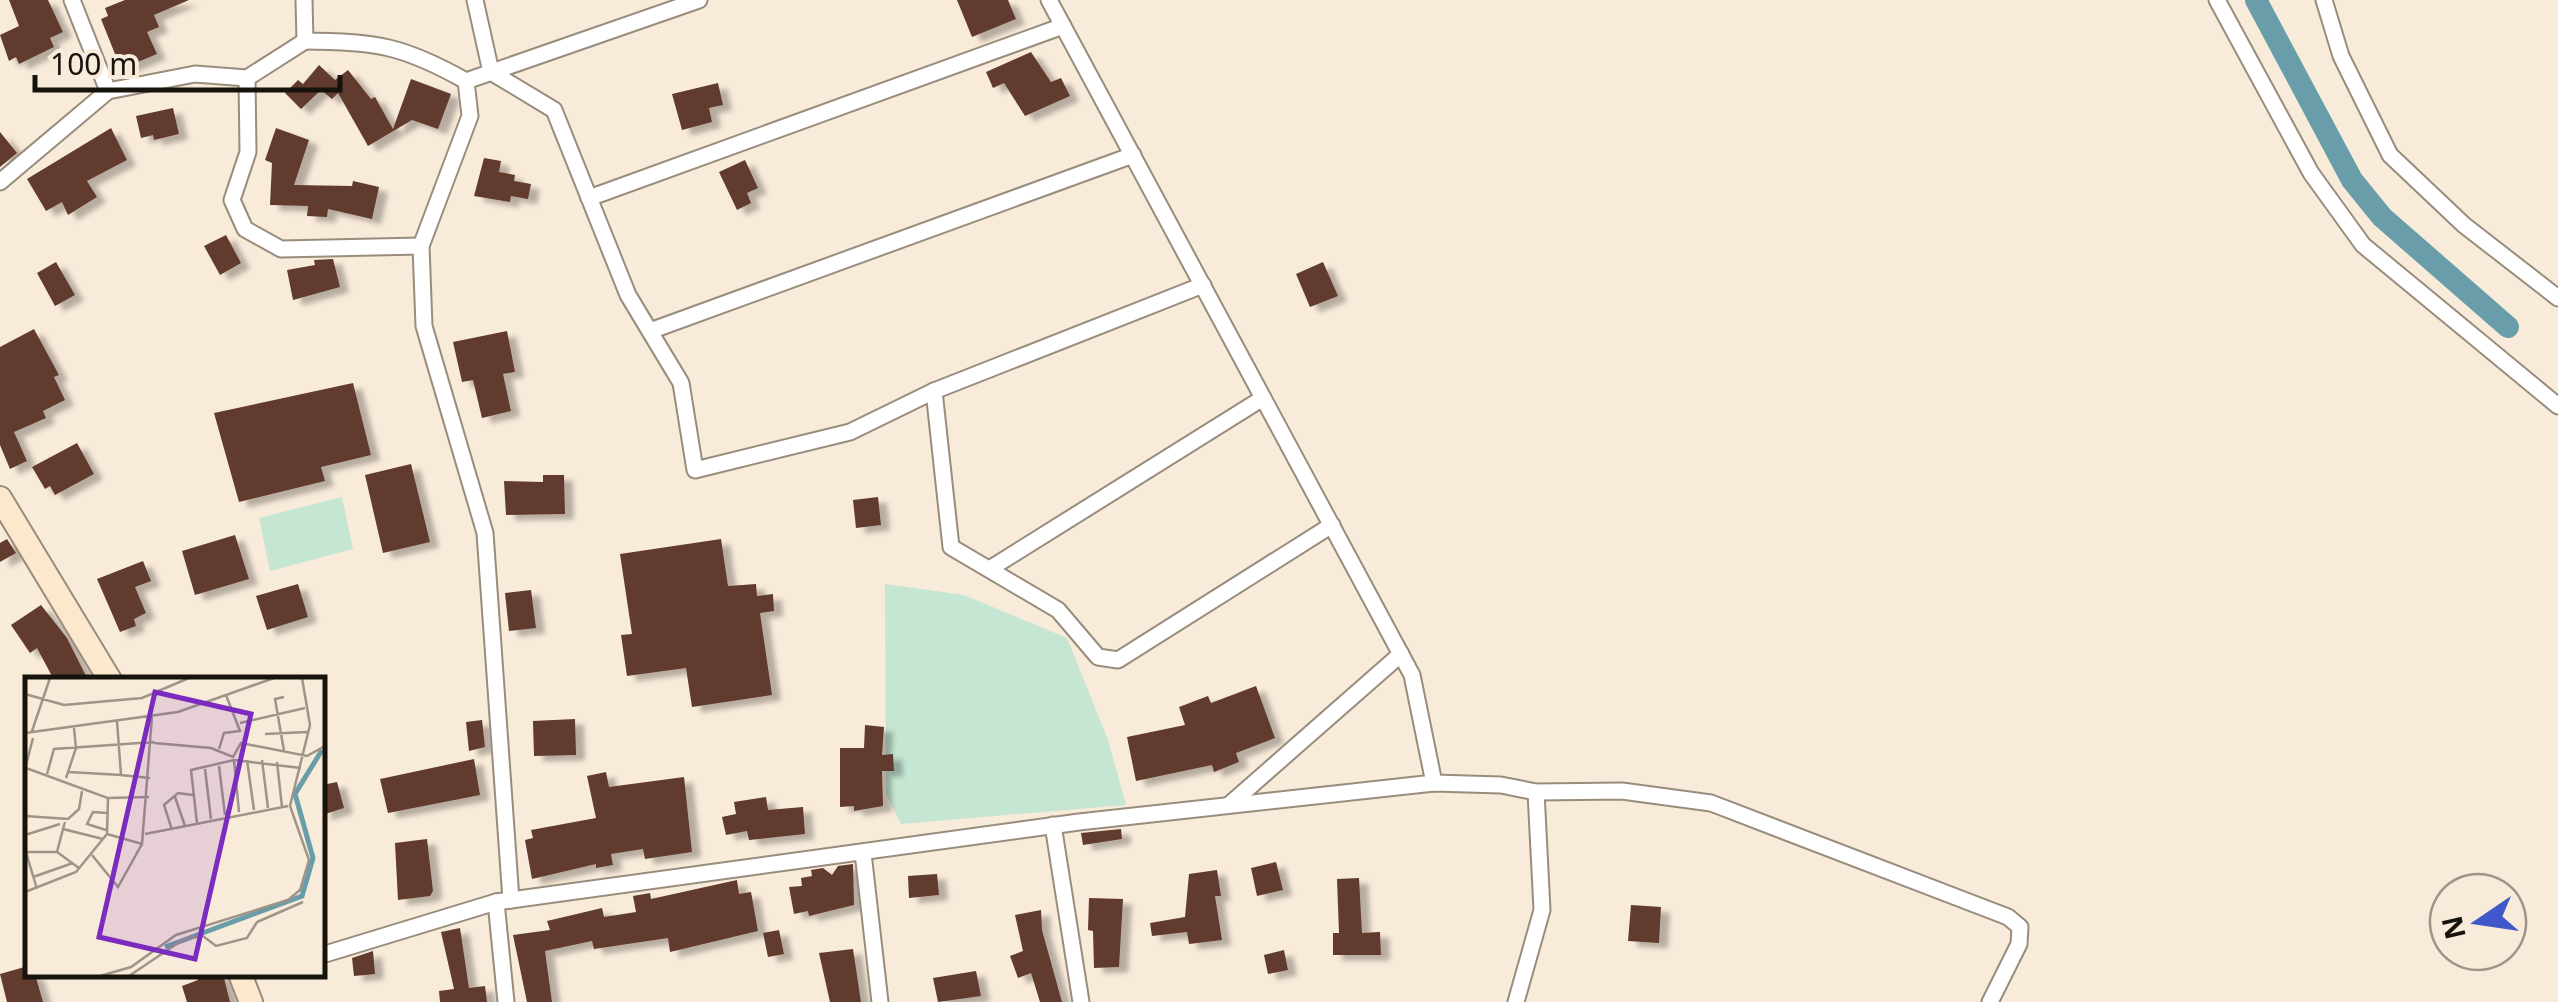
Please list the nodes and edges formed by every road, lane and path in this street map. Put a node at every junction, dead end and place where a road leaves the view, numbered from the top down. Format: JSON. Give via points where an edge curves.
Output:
{"nodes":[{"id":1,"x":72,"y":0,"type":"edge"},
{"id":2,"x":304,"y":0,"type":"edge"},
{"id":3,"x":475,"y":0,"type":"edge"},
{"id":4,"x":699,"y":0,"type":"edge"},
{"id":5,"x":1049,"y":0,"type":"edge"},
{"id":6,"x":2217,"y":0,"type":"edge"},
{"id":7,"x":2324,"y":0,"type":"edge"},
{"id":8,"x":1063,"y":26,"type":"junction"},
{"id":9,"x":305,"y":41,"type":"junction"},
{"id":10,"x":491,"y":72,"type":"junction"},
{"id":11,"x":247,"y":78,"type":"junction"},
{"id":12,"x":466,"y":80,"type":"junction"},
{"id":13,"x":108,"y":91,"type":"junction"},
{"id":14,"x":1132,"y":155,"type":"junction"},
{"id":15,"x":0,"y":182,"type":"edge"},
{"id":16,"x":589,"y":198,"type":"junction"},
{"id":17,"x":421,"y":246,"type":"junction"},
{"id":18,"x":1203,"y":286,"type":"junction"},
{"id":19,"x":2558,"y":298,"type":"edge"},
{"id":20,"x":650,"y":331,"type":"junction"},
{"id":21,"x":934,"y":392,"type":"junction"},
{"id":22,"x":1264,"y":398,"type":"junction"},
{"id":23,"x":2558,"y":406,"type":"edge"},
{"id":24,"x":0,"y":498,"type":"edge"},
{"id":25,"x":1332,"y":525,"type":"junction"},
{"id":26,"x":990,"y":568,"type":"junction"},
{"id":27,"x":1402,"y":654,"type":"junction"},
{"id":28,"x":108,"y":677,"type":"edge"},
{"id":29,"x":1434,"y":783,"type":"junction"},
{"id":30,"x":1536,"y":792,"type":"junction"},
{"id":31,"x":1229,"y":805,"type":"junction"},
{"id":32,"x":1054,"y":826,"type":"junction"},
{"id":33,"x":863,"y":853,"type":"junction"},
{"id":34,"x":503,"y":901,"type":"junction"},
{"id":35,"x":325,"y":954,"type":"edge"},
{"id":36,"x":248,"y":977,"type":"edge"},
{"id":37,"x":252,"y":1002,"type":"edge"},
{"id":38,"x":506,"y":1002,"type":"edge"},
{"id":39,"x":880,"y":1002,"type":"edge"},
{"id":40,"x":1081,"y":1002,"type":"edge"},
{"id":41,"x":1516,"y":1002,"type":"edge"},
{"id":42,"x":1990,"y":1002,"type":"edge"}],
"edges":[{"from":1,"to":13,"type":"street"},
{"from":2,"to":9,"type":"street"},
{"from":3,"to":10,"type":"street"},
{"from":4,"to":10,"type":"street"},
{"from":5,"to":8,"type":"street"},
{"from":6,"to":23,"type":"street","via":[[2311,173],[2362,246]]},
{"from":7,"to":19,"type":"street","via":[[2342,56],[2390,155],[2464,225]]},
{"from":8,"to":14,"type":"street"},
{"from":8,"to":16,"type":"street"},
{"from":9,"to":11,"type":"street"},
{"from":9,"to":12,"type":"street","via":[[372,41]]},
{"from":10,"to":12,"type":"street"},
{"from":10,"to":16,"type":"street","via":[[554,110]]},
{"from":11,"to":13,"type":"street","via":[[196,74]]},
{"from":11,"to":17,"type":"street","via":[[248,152],[232,200],[245,228],[281,249]]},
{"from":12,"to":17,"type":"street","via":[[470,116]]},
{"from":13,"to":15,"type":"street"},
{"from":14,"to":18,"type":"street"},
{"from":14,"to":20,"type":"street"},
{"from":16,"to":20,"type":"street"},
{"from":17,"to":34,"type":"street","via":[[424,326],[486,534]]},
{"from":18,"to":21,"type":"street"},
{"from":18,"to":22,"type":"street"},
{"from":20,"to":21,"type":"street","via":[[681,382],[696,470],[850,432]]},
{"from":21,"to":26,"type":"street","via":[[951,548]]},
{"from":22,"to":25,"type":"street"},
{"from":22,"to":26,"type":"street"},
{"from":24,"to":28,"type":"main road"},
{"from":25,"to":26,"type":"street","via":[[1118,660],[1098,657],[1058,610]]},
{"from":25,"to":27,"type":"street"},
{"from":27,"to":29,"type":"street"},
{"from":27,"to":31,"type":"street"},
{"from":29,"to":30,"type":"street"},
{"from":29,"to":31,"type":"street"},
{"from":30,"to":41,"type":"street","via":[[1542,910]]},
{"from":30,"to":42,"type":"street","via":[[1622,791],[1711,804],[2008,916],[2020,927],[2019,944]]},
{"from":31,"to":32,"type":"street"},
{"from":32,"to":33,"type":"street"},
{"from":32,"to":40,"type":"street"},
{"from":33,"to":34,"type":"street"},
{"from":33,"to":39,"type":"street"},
{"from":34,"to":35,"type":"street"},
{"from":34,"to":38,"type":"street"},
{"from":36,"to":37,"type":"main road"}]}
